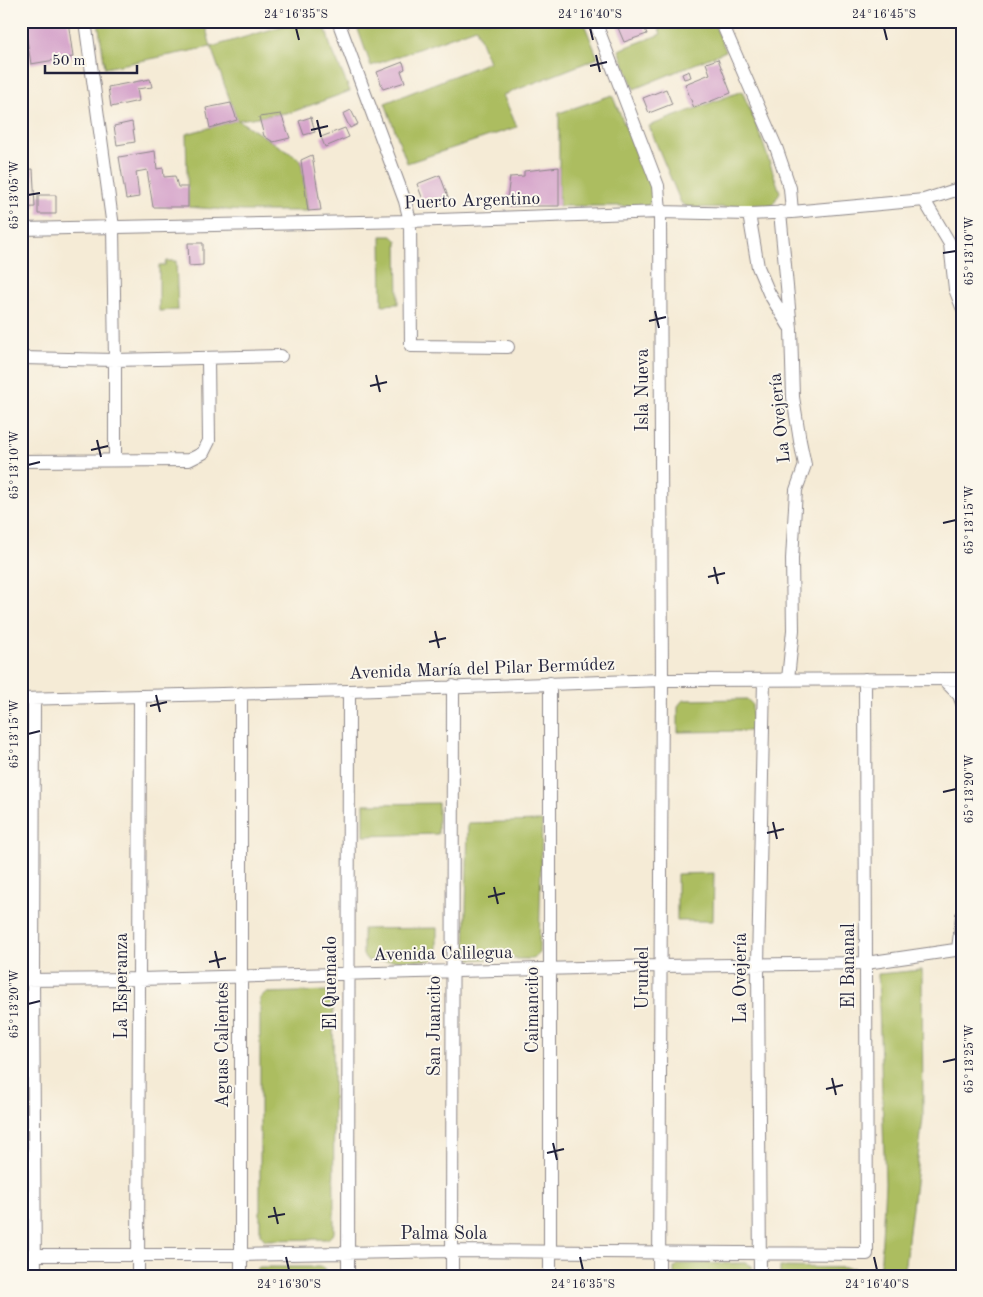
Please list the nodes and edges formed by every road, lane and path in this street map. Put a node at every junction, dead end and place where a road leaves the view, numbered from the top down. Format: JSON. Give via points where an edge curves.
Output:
{"nodes":[{"id":1,"x":85,"y":21,"type":"edge"},
{"id":2,"x":338,"y":21,"type":"edge"},
{"id":3,"x":595,"y":21,"type":"edge"},
{"id":4,"x":721,"y":21,"type":"edge"},
{"id":5,"x":962,"y":188,"type":"edge"},
{"id":6,"x":924,"y":200,"type":"junction"},
{"id":7,"x":660,"y":212,"type":"junction"},
{"id":8,"x":786,"y":212,"type":"junction"},
{"id":9,"x":749,"y":214,"type":"junction"},
{"id":10,"x":410,"y":221,"type":"junction"},
{"id":11,"x":113,"y":227,"type":"junction"},
{"id":12,"x":21,"y":229,"type":"edge"},
{"id":13,"x":962,"y":306,"type":"edge"},
{"id":14,"x":791,"y":329,"type":"junction"},
{"id":15,"x":508,"y":347,"type":"dead end"},
{"id":16,"x":281,"y":356,"type":"dead end"},
{"id":17,"x":21,"y":358,"type":"edge"},
{"id":18,"x":208,"y":359,"type":"junction"},
{"id":19,"x":115,"y":360,"type":"junction"},
{"id":20,"x":115,"y":460,"type":"junction"},
{"id":21,"x":21,"y":461,"type":"edge"},
{"id":22,"x":866,"y":678,"type":"junction"},
{"id":23,"x":943,"y":679,"type":"junction"},
{"id":24,"x":962,"y":679,"type":"edge"},
{"id":25,"x":662,"y":680,"type":"junction"},
{"id":26,"x":764,"y":680,"type":"junction"},
{"id":27,"x":788,"y":680,"type":"junction"},
{"id":28,"x":550,"y":684,"type":"junction"},
{"id":29,"x":453,"y":686,"type":"junction"},
{"id":30,"x":349,"y":691,"type":"junction"},
{"id":31,"x":241,"y":693,"type":"junction"},
{"id":32,"x":140,"y":696,"type":"junction"},
{"id":33,"x":34,"y":698,"type":"junction"},
{"id":34,"x":21,"y":699,"type":"edge"},
{"id":35,"x":962,"y":703,"type":"edge"},
{"id":36,"x":962,"y":916,"type":"edge"},
{"id":37,"x":960,"y":949,"type":"edge"},
{"id":38,"x":866,"y":963,"type":"junction"},
{"id":39,"x":758,"y":965,"type":"junction"},
{"id":40,"x":660,"y":966,"type":"junction"},
{"id":41,"x":551,"y":970,"type":"junction"},
{"id":42,"x":452,"y":971,"type":"junction"},
{"id":43,"x":348,"y":974,"type":"junction"},
{"id":44,"x":240,"y":976,"type":"junction"},
{"id":45,"x":140,"y":979,"type":"junction"},
{"id":46,"x":27,"y":980,"type":"edge"},
{"id":47,"x":452,"y":1251,"type":"junction"},
{"id":48,"x":348,"y":1252,"type":"junction"},
{"id":49,"x":550,"y":1252,"type":"junction"},
{"id":50,"x":658,"y":1252,"type":"junction"},
{"id":51,"x":241,"y":1254,"type":"junction"},
{"id":52,"x":760,"y":1254,"type":"junction"},
{"id":53,"x":867,"y":1254,"type":"joint"},
{"id":54,"x":138,"y":1255,"type":"junction"},
{"id":55,"x":21,"y":1256,"type":"edge"},
{"id":56,"x":35,"y":1256,"type":"junction"},
{"id":57,"x":35,"y":1276,"type":"edge"},
{"id":58,"x":138,"y":1276,"type":"edge"},
{"id":59,"x":241,"y":1276,"type":"edge"},
{"id":60,"x":348,"y":1276,"type":"edge"},
{"id":61,"x":452,"y":1276,"type":"edge"},
{"id":62,"x":550,"y":1276,"type":"edge"},
{"id":63,"x":659,"y":1276,"type":"edge"},
{"id":64,"x":760,"y":1276,"type":"edge"}],
"edges":[{"from":1,"to":11,"type":"street"},
{"from":2,"to":10,"type":"street"},
{"from":3,"to":7,"type":"street","name":"Isla Nueva","via":[[658,186]]},
{"from":4,"to":8,"type":"street","name":"La Ovejería","via":[[776,146],[790,188]]},
{"from":5,"to":6,"type":"street","name":"Puerto Argentino"},
{"from":6,"to":8,"type":"street","name":"Puerto Argentino"},
{"from":6,"to":13,"type":"street","via":[[950,244],[955,289]]},
{"from":7,"to":9,"type":"street","name":"Puerto Argentino"},
{"from":7,"to":10,"type":"street","name":"Puerto Argentino"},
{"from":7,"to":25,"type":"street","name":"Isla Nueva"},
{"from":8,"to":9,"type":"street","name":"Puerto Argentino"},
{"from":8,"to":14,"type":"street","name":"La Ovejería"},
{"from":9,"to":14,"type":"street","via":[[758,267],[769,293]]},
{"from":10,"to":11,"type":"street","name":"Puerto Argentino"},
{"from":10,"to":15,"type":"street","via":[[411,346]]},
{"from":11,"to":12,"type":"street","name":"Puerto Argentino"},
{"from":11,"to":19,"type":"street"},
{"from":14,"to":27,"type":"street","name":"La Ovejería","via":[[793,397],[805,465],[796,490],[792,559],[793,630]]},
{"from":16,"to":18,"type":"street"},
{"from":17,"to":19,"type":"street"},
{"from":18,"to":19,"type":"street"},
{"from":18,"to":20,"type":"street","via":[[208,440],[203,453],[189,460]]},
{"from":19,"to":20,"type":"street"},
{"from":20,"to":21,"type":"street"},
{"from":22,"to":23,"type":"street","name":"Avenida María del Pilar Bermúdez"},
{"from":22,"to":27,"type":"street","name":"Avenida María del Pilar Bermúdez"},
{"from":22,"to":38,"type":"street","name":"El Bananal"},
{"from":23,"to":24,"type":"street","name":"Avenida María del Pilar Bermúdez"},
{"from":23,"to":35,"type":"street","via":[[959,695]]},
{"from":25,"to":26,"type":"street","name":"Avenida María del Pilar Bermúdez"},
{"from":25,"to":28,"type":"street","name":"Avenida María del Pilar Bermúdez"},
{"from":25,"to":40,"type":"street","name":"Urundel"},
{"from":26,"to":27,"type":"street","name":"Avenida María del Pilar Bermúdez"},
{"from":26,"to":39,"type":"street","name":"La Ovejería"},
{"from":28,"to":29,"type":"street","name":"Avenida María del Pilar Bermúdez"},
{"from":28,"to":41,"type":"street","name":"Caimancito"},
{"from":29,"to":30,"type":"street","name":"Avenida María del Pilar Bermúdez"},
{"from":29,"to":42,"type":"street","name":"San Juancito"},
{"from":30,"to":31,"type":"street","name":"Avenida María del Pilar Bermúdez"},
{"from":30,"to":43,"type":"street","name":"El Quemado"},
{"from":31,"to":32,"type":"street","name":"Avenida María del Pilar Bermúdez"},
{"from":31,"to":44,"type":"street","name":"Aguas Calientes"},
{"from":32,"to":33,"type":"street","name":"Avenida María del Pilar Bermúdez"},
{"from":32,"to":45,"type":"street","name":"La Esperanza"},
{"from":33,"to":34,"type":"street","name":"Avenida María del Pilar Bermúdez"},
{"from":33,"to":46,"type":"street"},
{"from":36,"to":37,"type":"street"},
{"from":37,"to":38,"type":"street","name":"Avenida Calilegua"},
{"from":38,"to":39,"type":"street","name":"Avenida Calilegua"},
{"from":38,"to":53,"type":"street","name":"El Bananal"},
{"from":39,"to":40,"type":"street","name":"Avenida Calilegua"},
{"from":39,"to":52,"type":"street","name":"La Ovejería"},
{"from":40,"to":41,"type":"street","name":"Avenida Calilegua"},
{"from":40,"to":50,"type":"street","name":"Urundel"},
{"from":41,"to":42,"type":"street","name":"Avenida Calilegua"},
{"from":41,"to":49,"type":"street","name":"Caimancito"},
{"from":42,"to":43,"type":"street","name":"Avenida Calilegua"},
{"from":42,"to":47,"type":"street","name":"San Juancito"},
{"from":43,"to":44,"type":"street","name":"Avenida Calilegua"},
{"from":43,"to":48,"type":"street","name":"El Quemado"},
{"from":44,"to":45,"type":"street","name":"Avenida Calilegua"},
{"from":44,"to":51,"type":"street","name":"Aguas Calientes"},
{"from":45,"to":46,"type":"street","name":"Avenida Calilegua"},
{"from":45,"to":54,"type":"street","name":"La Esperanza"},
{"from":46,"to":56,"type":"street"},
{"from":47,"to":48,"type":"street","name":"Palma Sola"},
{"from":47,"to":49,"type":"street","name":"Palma Sola"},
{"from":47,"to":61,"type":"street","name":"San Juancito"},
{"from":48,"to":51,"type":"street","name":"Palma Sola"},
{"from":48,"to":60,"type":"street","name":"El Quemado"},
{"from":49,"to":50,"type":"street","name":"Palma Sola"},
{"from":49,"to":62,"type":"street","name":"Caimancito"},
{"from":50,"to":52,"type":"street","name":"Palma Sola"},
{"from":50,"to":63,"type":"street","name":"Urundel"},
{"from":51,"to":54,"type":"street","name":"Palma Sola"},
{"from":51,"to":59,"type":"street","name":"Aguas Calientes"},
{"from":52,"to":53,"type":"street","name":"Palma Sola"},
{"from":52,"to":64,"type":"street","name":"La Ovejería"},
{"from":54,"to":56,"type":"street","name":"Palma Sola"},
{"from":54,"to":58,"type":"street","name":"La Esperanza"},
{"from":55,"to":56,"type":"street","name":"Palma Sola"},
{"from":56,"to":57,"type":"street"}]}
